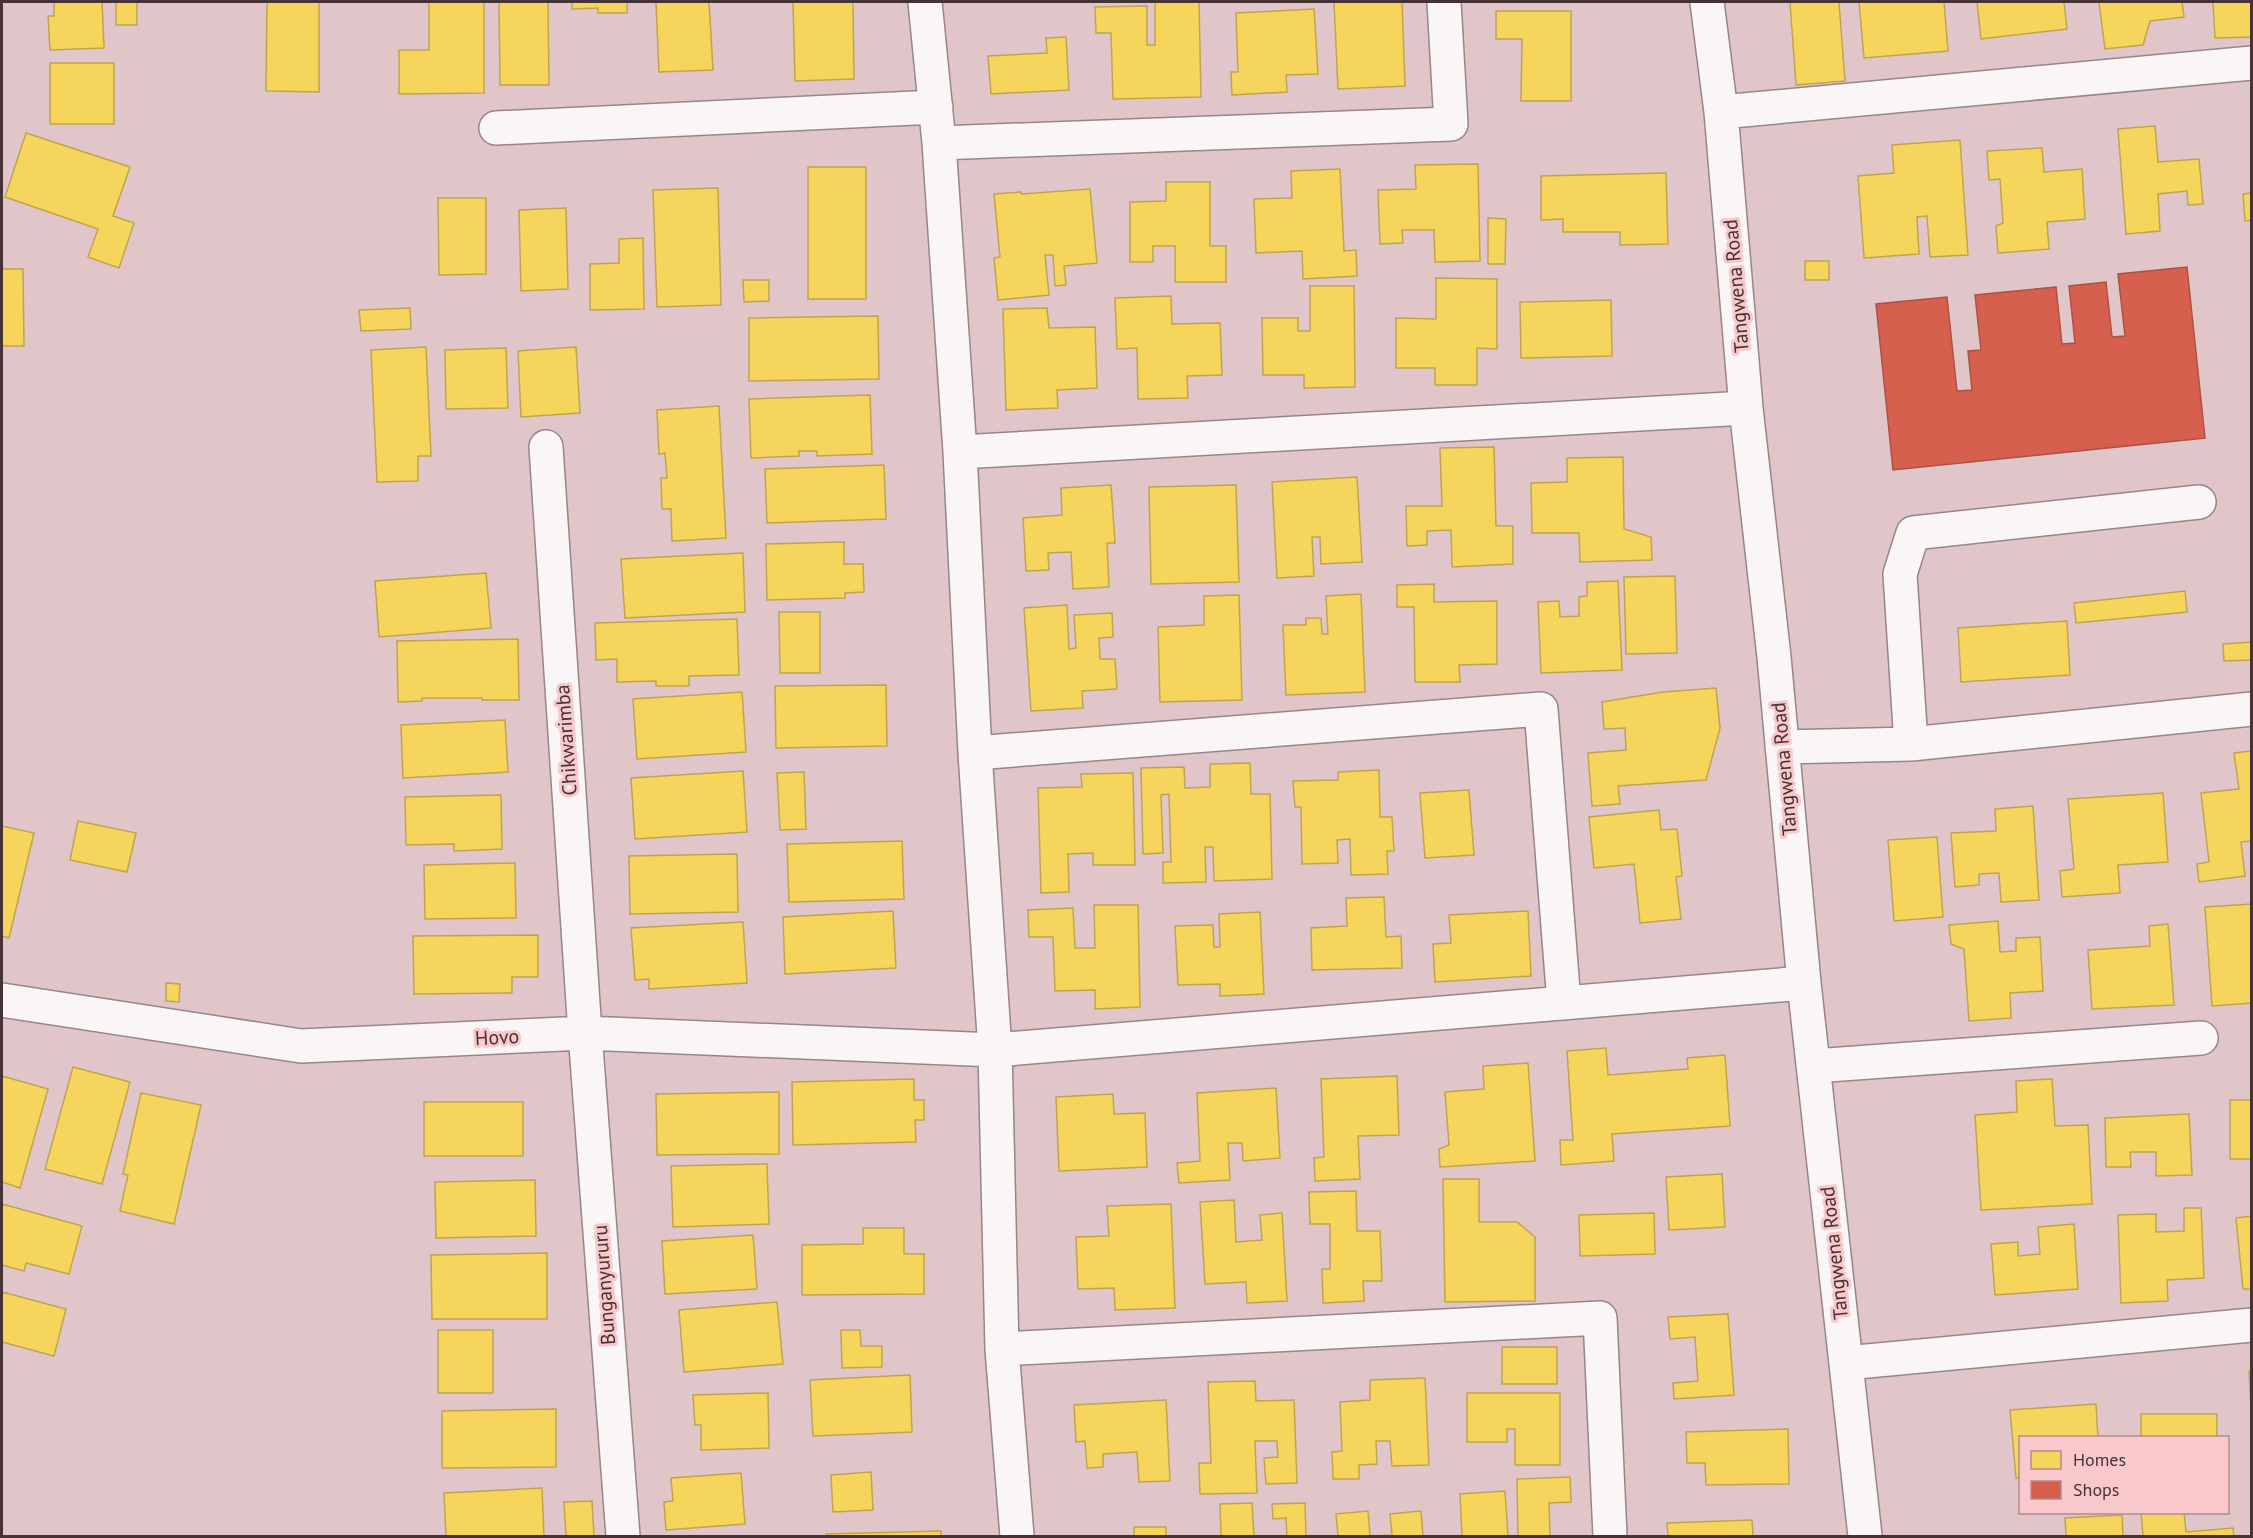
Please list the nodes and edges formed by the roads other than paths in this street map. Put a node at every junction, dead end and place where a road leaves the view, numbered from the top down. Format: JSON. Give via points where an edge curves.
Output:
{"nodes":[{"id":1,"x":925,"y":2,"type":"edge"},
{"id":2,"x":1444,"y":2,"type":"edge"},
{"id":3,"x":1707,"y":2,"type":"edge"},
{"id":4,"x":2252,"y":63,"type":"edge"},
{"id":5,"x":936,"y":107,"type":"junction"},
{"id":6,"x":1721,"y":112,"type":"junction"},
{"id":7,"x":496,"y":128,"type":"dead end"},
{"id":8,"x":939,"y":143,"type":"junction"},
{"id":9,"x":1746,"y":408,"type":"junction"},
{"id":10,"x":546,"y":447,"type":"dead end"},
{"id":11,"x":960,"y":452,"type":"junction"},
{"id":12,"x":2199,"y":502,"type":"dead end"},
{"id":13,"x":2252,"y":709,"type":"edge"},
{"id":14,"x":1911,"y":744,"type":"junction"},
{"id":15,"x":1782,"y":747,"type":"junction"},
{"id":16,"x":975,"y":753,"type":"junction"},
{"id":17,"x":1804,"y":983,"type":"junction"},
{"id":18,"x":2,"y":1000,"type":"edge"},
{"id":19,"x":1564,"y":1002,"type":"junction"},
{"id":20,"x":585,"y":1033,"type":"junction"},
{"id":21,"x":2201,"y":1038,"type":"dead end"},
{"id":22,"x":995,"y":1050,"type":"junction"},
{"id":23,"x":1814,"y":1066,"type":"junction"},
{"id":24,"x":2252,"y":1324,"type":"edge"},
{"id":25,"x":1002,"y":1349,"type":"junction"},
{"id":26,"x":1846,"y":1363,"type":"junction"},
{"id":27,"x":623,"y":1536,"type":"edge"},
{"id":28,"x":1017,"y":1536,"type":"edge"},
{"id":29,"x":1610,"y":1536,"type":"edge"},
{"id":30,"x":1865,"y":1536,"type":"edge"}],
"edges":[{"from":1,"to":5,"type":"street"},
{"from":2,"to":8,"type":"street","via":[[1451,124]]},
{"from":3,"to":6,"type":"street","name":"Tangwena Road"},
{"from":4,"to":6,"type":"street"},
{"from":5,"to":7,"type":"street"},
{"from":5,"to":8,"type":"street"},
{"from":6,"to":9,"type":"street","name":"Tangwena Road"},
{"from":8,"to":11,"type":"street"},
{"from":9,"to":11,"type":"street"},
{"from":9,"to":15,"type":"street","name":"Tangwena Road"},
{"from":10,"to":20,"type":"street","name":"Chikwarimba"},
{"from":11,"to":16,"type":"street"},
{"from":12,"to":14,"type":"street","via":[[1913,532],[1900,574]]},
{"from":13,"to":14,"type":"street"},
{"from":14,"to":15,"type":"street"},
{"from":15,"to":17,"type":"street","name":"Tangwena Road"},
{"from":16,"to":19,"type":"street","via":[[1541,709]]},
{"from":16,"to":22,"type":"street"},
{"from":17,"to":19,"type":"street","name":"Hovo"},
{"from":17,"to":23,"type":"street","name":"Tangwena Road"},
{"from":18,"to":20,"type":"street","name":"Hovo","via":[[301,1046]]},
{"from":19,"to":22,"type":"street","name":"Hovo"},
{"from":20,"to":22,"type":"street","name":"Hovo"},
{"from":20,"to":27,"type":"street","name":"Bunganyururu"},
{"from":21,"to":23,"type":"street"},
{"from":22,"to":25,"type":"street"},
{"from":23,"to":26,"type":"street","name":"Tangwena Road"},
{"from":24,"to":26,"type":"street"},
{"from":25,"to":28,"type":"street"},
{"from":25,"to":29,"type":"street","via":[[1600,1318]]},
{"from":26,"to":30,"type":"street","name":"Tangwena Road"}]}
